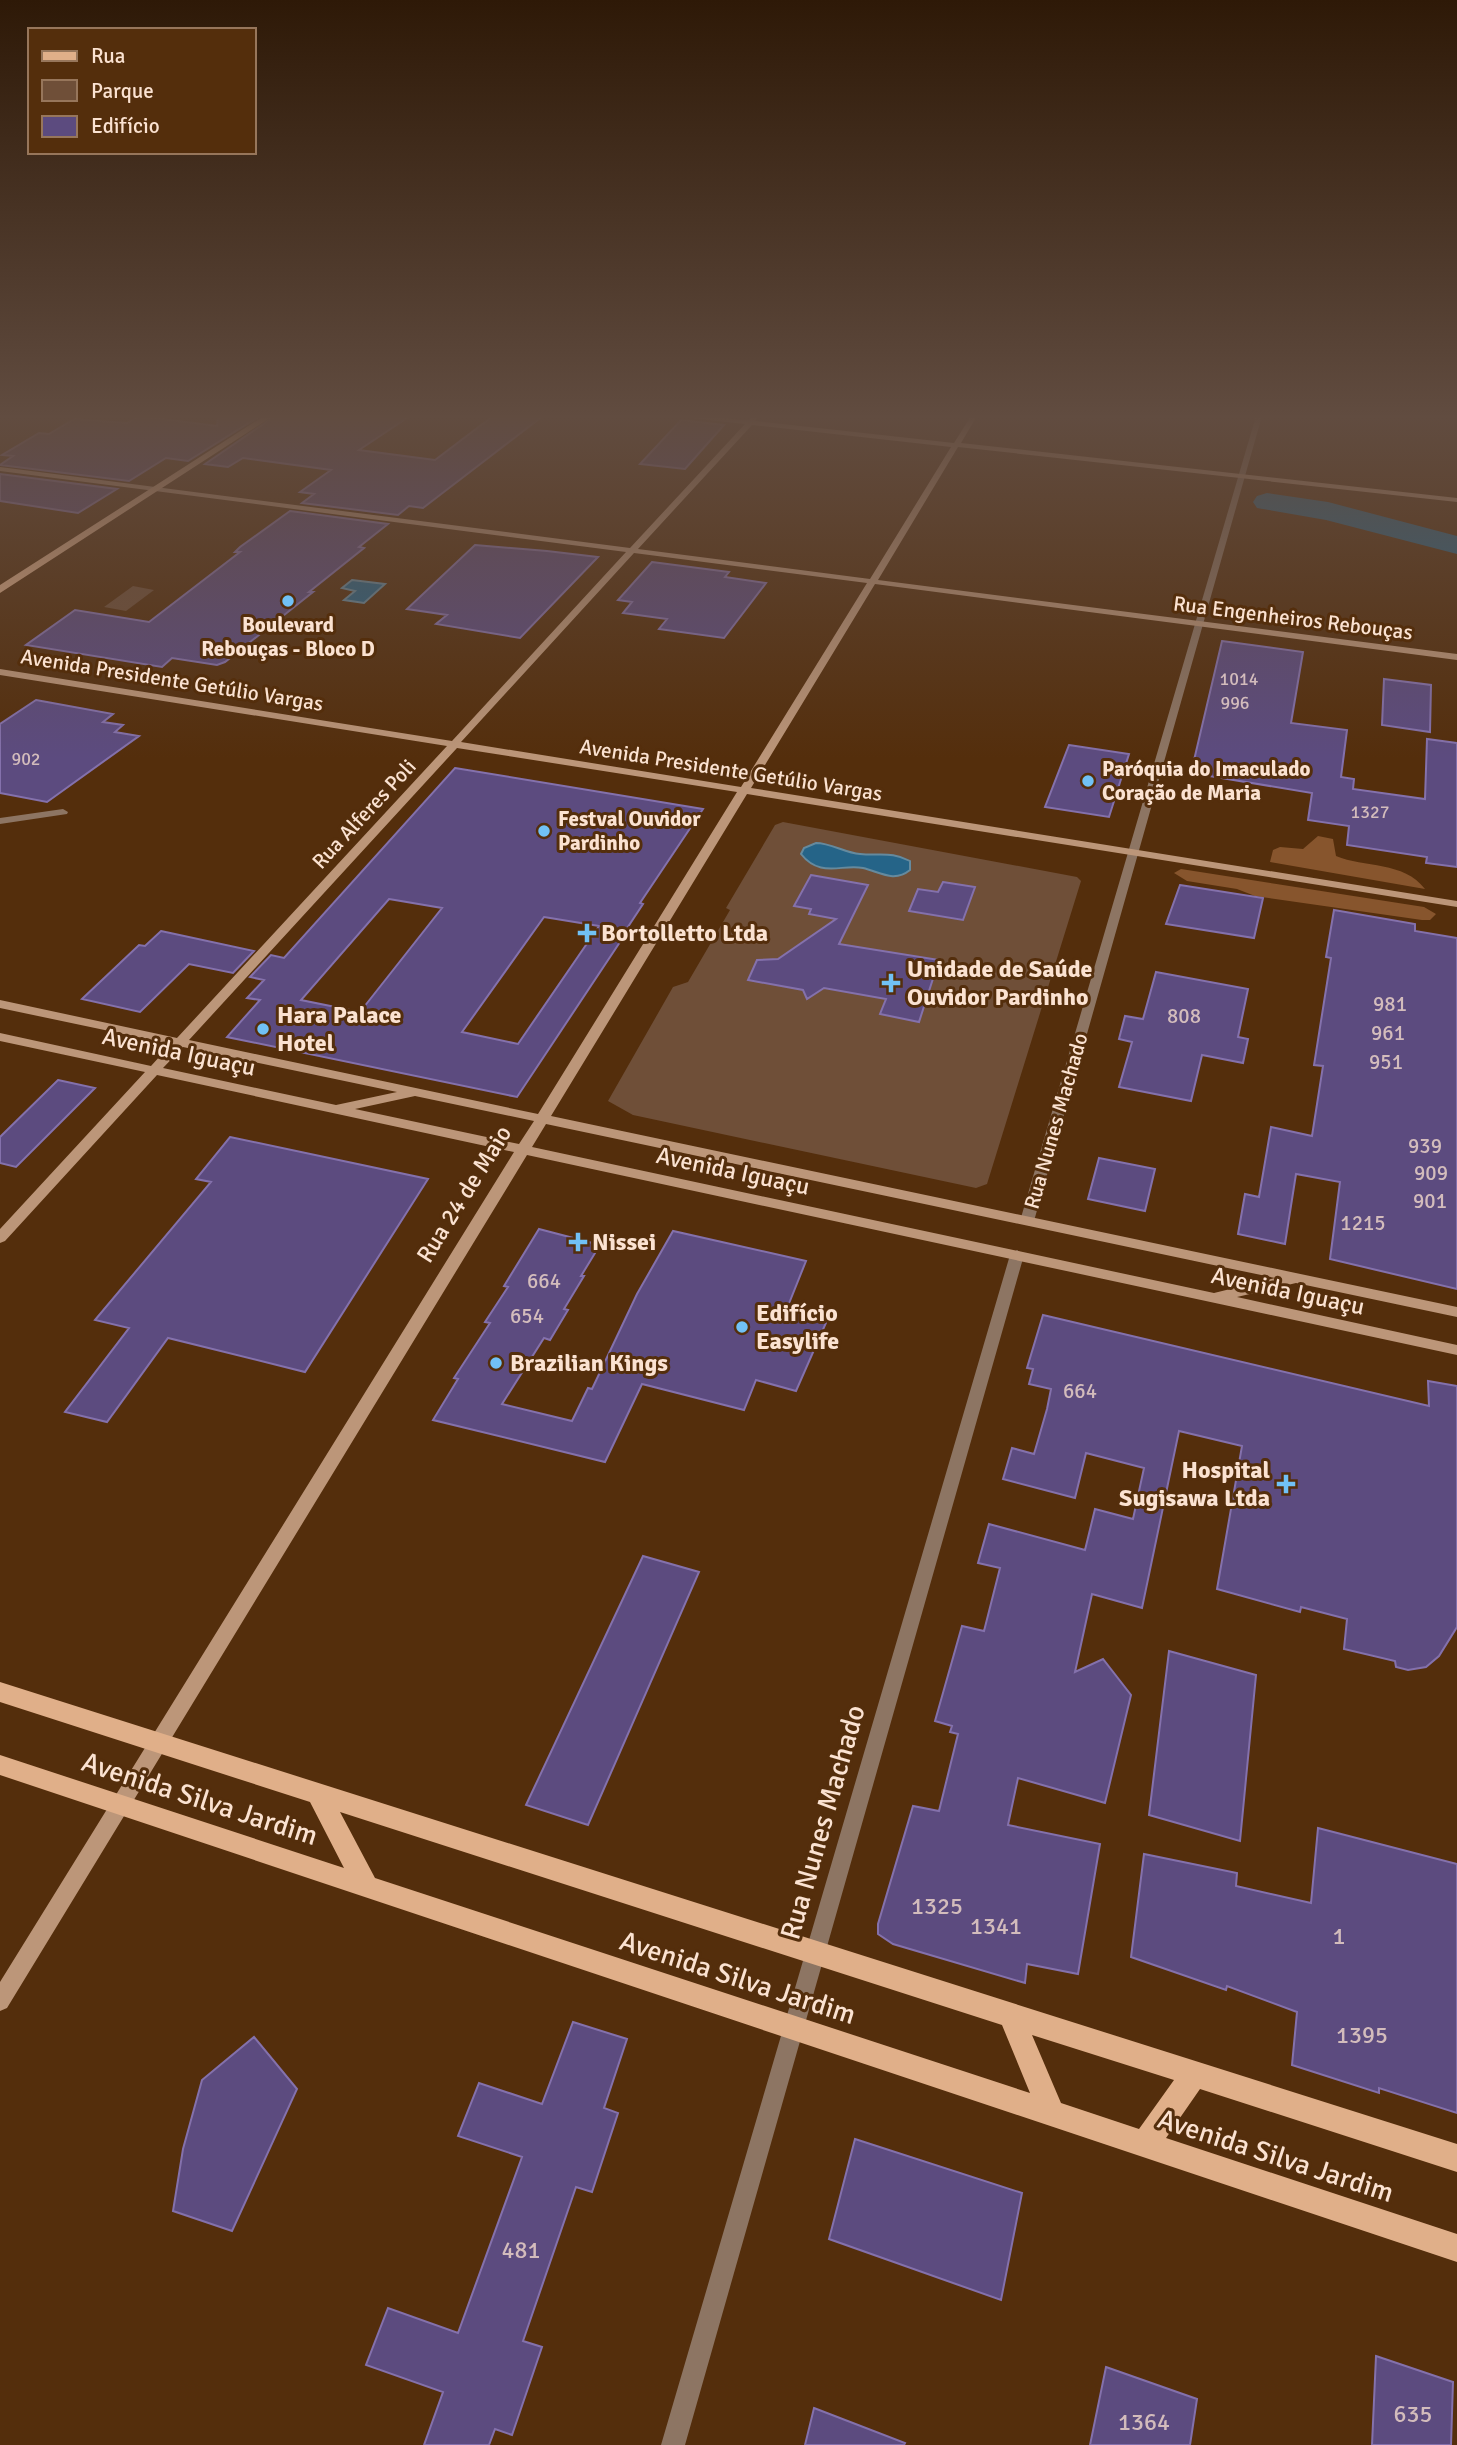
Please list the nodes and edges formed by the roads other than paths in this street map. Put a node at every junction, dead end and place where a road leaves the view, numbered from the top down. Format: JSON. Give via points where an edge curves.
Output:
{"nodes":[{"id":1,"x":92,"y":530,"type":"edge"},
{"id":2,"x":471,"y":530,"type":"edge"},
{"id":3,"x":651,"y":530,"type":"edge"},
{"id":4,"x":904,"y":530,"type":"edge"},
{"id":5,"x":1226,"y":530,"type":"edge"},
{"id":6,"x":632,"y":551,"type":"junction"},
{"id":7,"x":872,"y":582,"type":"junction"},
{"id":8,"x":0,"y":590,"type":"edge"},
{"id":9,"x":1199,"y":624,"type":"junction"},
{"id":10,"x":1457,"y":657,"type":"edge"},
{"id":11,"x":0,"y":672,"type":"edge"},
{"id":12,"x":453,"y":745,"type":"junction"},
{"id":13,"x":743,"y":791,"type":"junction"},
{"id":14,"x":63,"y":812,"type":"dead end"},
{"id":15,"x":0,"y":821,"type":"edge"},
{"id":16,"x":1133,"y":853,"type":"junction"},
{"id":17,"x":1457,"y":904,"type":"edge"},
{"id":18,"x":0,"y":1004,"type":"edge"},
{"id":19,"x":0,"y":1037,"type":"edge"},
{"id":20,"x":180,"y":1042,"type":"junction"},
{"id":21,"x":155,"y":1070,"type":"junction"},
{"id":22,"x":415,"y":1092,"type":"junction"},
{"id":23,"x":336,"y":1109,"type":"junction"},
{"id":24,"x":542,"y":1119,"type":"junction"},
{"id":25,"x":523,"y":1149,"type":"junction"},
{"id":26,"x":1027,"y":1221,"type":"junction"},
{"id":27,"x":0,"y":1238,"type":"edge"},
{"id":28,"x":1017,"y":1255,"type":"junction"},
{"id":29,"x":1295,"y":1278,"type":"junction"},
{"id":30,"x":1213,"y":1298,"type":"junction"},
{"id":31,"x":1457,"y":1312,"type":"edge"},
{"id":32,"x":1457,"y":1350,"type":"edge"},
{"id":33,"x":4,"y":1695,"type":"edge"},
{"id":34,"x":158,"y":1742,"type":"junction"},
{"id":35,"x":0,"y":1765,"type":"edge"},
{"id":36,"x":318,"y":1793,"type":"junction"},
{"id":37,"x":120,"y":1805,"type":"junction"},
{"id":38,"x":367,"y":1887,"type":"junction"},
{"id":39,"x":816,"y":1953,"type":"junction"},
{"id":40,"x":0,"y":2001,"type":"edge"},
{"id":41,"x":1011,"y":2015,"type":"junction"},
{"id":42,"x":794,"y":2028,"type":"junction"},
{"id":43,"x":1194,"y":2074,"type":"junction"},
{"id":44,"x":1052,"y":2115,"type":"junction"},
{"id":45,"x":1145,"y":2145,"type":"junction"},
{"id":46,"x":1457,"y":2158,"type":"edge"},
{"id":47,"x":1457,"y":2248,"type":"edge"},
{"id":48,"x":673,"y":2445,"type":"edge"}],
"edges":[{"from":1,"to":8,"type":"main road"},
{"from":2,"to":6,"type":"main road","name":"Rua Engenheiros Rebouças"},
{"from":3,"to":6,"type":"main road","name":"Rua Alferes Poli"},
{"from":4,"to":7,"type":"main road","name":"Rua 24 de Maio"},
{"from":5,"to":9,"type":"street","name":"Rua Nunes Machado"},
{"from":6,"to":7,"type":"main road","name":"Rua Engenheiros Rebouças"},
{"from":6,"to":12,"type":"main road","name":"Rua Alferes Poli"},
{"from":7,"to":9,"type":"main road","name":"Rua Engenheiros Rebouças"},
{"from":7,"to":13,"type":"main road","name":"Rua 24 de Maio"},
{"from":9,"to":10,"type":"main road","name":"Rua Engenheiros Rebouças"},
{"from":9,"to":16,"type":"street","name":"Rua Nunes Machado"},
{"from":11,"to":12,"type":"main road","name":"Avenida Presidente Getúlio Vargas"},
{"from":12,"to":13,"type":"main road","name":"Avenida Presidente Getúlio Vargas"},
{"from":12,"to":20,"type":"main road","name":"Rua Alferes Poli"},
{"from":13,"to":16,"type":"main road","name":"Avenida Presidente Getúlio Vargas"},
{"from":13,"to":24,"type":"main road","name":"Rua 24 de Maio"},
{"from":14,"to":15,"type":"street"},
{"from":16,"to":17,"type":"main road","name":"Avenida Presidente Getúlio Vargas"},
{"from":16,"to":26,"type":"street","name":"Rua Nunes Machado"},
{"from":18,"to":20,"type":"main road","name":"Avenida Iguaçu"},
{"from":19,"to":21,"type":"main road","name":"Avenida Iguaçu"},
{"from":20,"to":21,"type":"main road","name":"Rua Alferes Poli"},
{"from":20,"to":22,"type":"main road","name":"Avenida Iguaçu"},
{"from":21,"to":23,"type":"main road","name":"Avenida Iguaçu"},
{"from":21,"to":27,"type":"main road","name":"Rua Alferes Poli"},
{"from":22,"to":23,"type":"main road"},
{"from":22,"to":24,"type":"main road","name":"Avenida Iguaçu"},
{"from":23,"to":25,"type":"main road","name":"Avenida Iguaçu"},
{"from":24,"to":25,"type":"main road","name":"Rua 24 de Maio"},
{"from":24,"to":26,"type":"main road","name":"Avenida Iguaçu"},
{"from":25,"to":28,"type":"main road","name":"Avenida Iguaçu"},
{"from":25,"to":34,"type":"main road","name":"Rua 24 de Maio"},
{"from":26,"to":29,"type":"main road","name":"Avenida Iguaçu"},
{"from":28,"to":30,"type":"main road","name":"Avenida Iguaçu"},
{"from":28,"to":39,"type":"street","name":"Rua Nunes Machado"},
{"from":29,"to":30,"type":"main road"},
{"from":29,"to":31,"type":"main road","name":"Avenida Iguaçu"},
{"from":30,"to":32,"type":"main road","name":"Avenida Iguaçu"},
{"from":33,"to":34,"type":"main road","name":"Avenida Silva Jardim"},
{"from":34,"to":36,"type":"main road","name":"Avenida Silva Jardim"},
{"from":34,"to":37,"type":"main road","name":"Rua 24 de Maio"},
{"from":35,"to":37,"type":"main road","name":"Avenida Silva Jardim"},
{"from":36,"to":38,"type":"main road"},
{"from":36,"to":39,"type":"main road","name":"Avenida Silva Jardim"},
{"from":37,"to":38,"type":"main road","name":"Avenida Silva Jardim"},
{"from":37,"to":40,"type":"main road","name":"Rua 24 de Maio"},
{"from":38,"to":42,"type":"main road","name":"Avenida Silva Jardim"},
{"from":39,"to":41,"type":"main road","name":"Avenida Silva Jardim"},
{"from":39,"to":42,"type":"street","name":"Rua Nunes Machado"},
{"from":41,"to":43,"type":"main road","name":"Avenida Silva Jardim"},
{"from":41,"to":44,"type":"main road"},
{"from":42,"to":44,"type":"main road","name":"Avenida Silva Jardim"},
{"from":42,"to":48,"type":"street","name":"Rua Nunes Machado"},
{"from":43,"to":45,"type":"main road"},
{"from":43,"to":46,"type":"main road","name":"Avenida Silva Jardim"},
{"from":44,"to":45,"type":"main road","name":"Avenida Silva Jardim"},
{"from":45,"to":47,"type":"main road","name":"Avenida Silva Jardim"}]}
